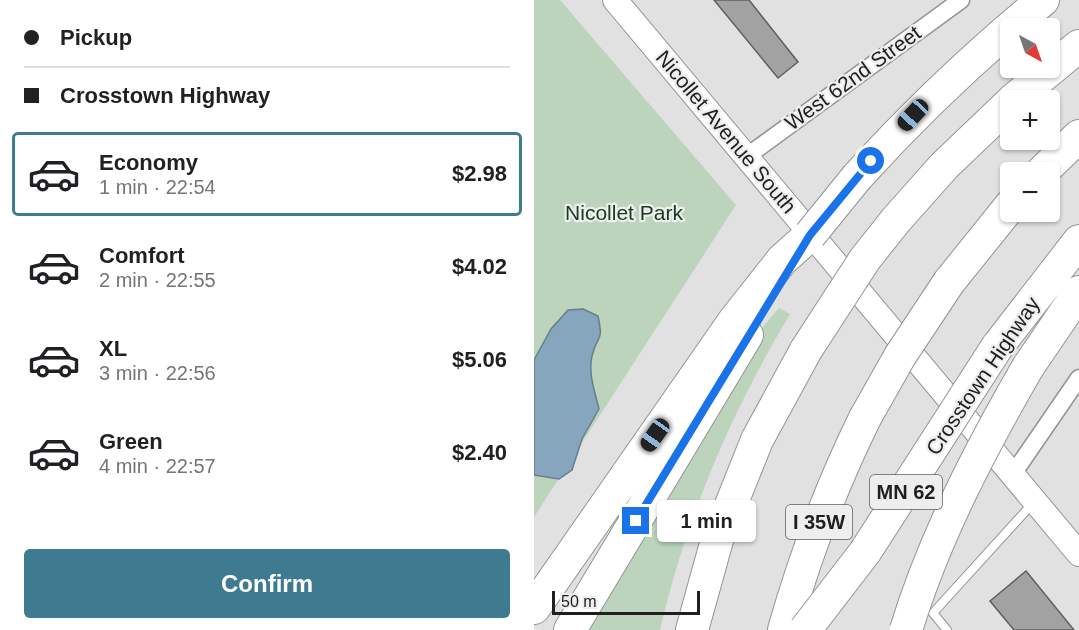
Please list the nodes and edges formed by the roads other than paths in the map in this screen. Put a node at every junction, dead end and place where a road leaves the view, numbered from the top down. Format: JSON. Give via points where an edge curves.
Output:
{"nodes":[{"id":1,"x":615,"y":0,"type":"edge"},
{"id":2,"x":961,"y":0,"type":"edge"},
{"id":3,"x":1043,"y":0,"type":"edge"},
{"id":4,"x":1079,"y":46,"type":"edge"},
{"id":5,"x":1025,"y":90,"type":"edge"},
{"id":6,"x":1000,"y":112,"type":"edge"},
{"id":7,"x":1079,"y":136,"type":"edge"},
{"id":8,"x":746,"y":157,"type":"junction"},
{"id":9,"x":1052,"y":162,"type":"edge"},
{"id":10,"x":1000,"y":219,"type":"edge"},
{"id":11,"x":1079,"y":241,"type":"edge"},
{"id":12,"x":766,"y":291,"type":"junction"},
{"id":13,"x":1079,"y":292,"type":"edge"},
{"id":14,"x":1079,"y":378,"type":"edge"},
{"id":15,"x":1013,"y":474,"type":"junction"},
{"id":16,"x":1035,"y":501,"type":"junction"},
{"id":17,"x":1079,"y":554,"type":"edge"},
{"id":18,"x":534,"y":608,"type":"edge"},
{"id":19,"x":570,"y":630,"type":"edge"},
{"id":20,"x":692,"y":630,"type":"edge"},
{"id":21,"x":783,"y":630,"type":"edge"},
{"id":22,"x":805,"y":630,"type":"edge"},
{"id":23,"x":906,"y":630,"type":"edge"},
{"id":24,"x":947,"y":630,"type":"edge"}],
"edges":[{"from":1,"to":8,"type":"main road","name":"Nicollet Avenue South"},
{"from":2,"to":8,"type":"street","name":"West 62nd Street"},
{"from":3,"to":12,"type":"highway","bridge":true,"via":[[913,115],[810,235],[792,268]]},
{"from":4,"to":5,"type":"highway"},
{"from":6,"to":20,"type":"highway","bridge":true,"via":[[944,166],[896,220],[865,259],[806,350],[757,440],[717,540]]},
{"from":7,"to":9,"type":"highway"},
{"from":8,"to":15,"type":"main road","name":"Nicollet Avenue South"},
{"from":10,"to":21,"type":"highway","number":"I 35W","bridge":true,"via":[[949,282],[865,418],[804,558]]},
{"from":11,"to":22,"type":"highway","name":"Crosstown Highway","number":"MN 62","bridge":true,"via":[[997,347],[865,552]]},
{"from":12,"to":18,"type":"highway"},
{"from":12,"to":19,"type":"highway"},
{"from":13,"to":23,"type":"highway","bridge":true,"via":[[996,421],[916,598]]},
{"from":14,"to":15,"type":"street"},
{"from":15,"to":16,"type":"main road","name":"Nicollet Avenue South"},
{"from":16,"to":17,"type":"main road","name":"Nicollet Avenue South"},
{"from":16,"to":24,"type":"lane","via":[[933,614]]}]}
